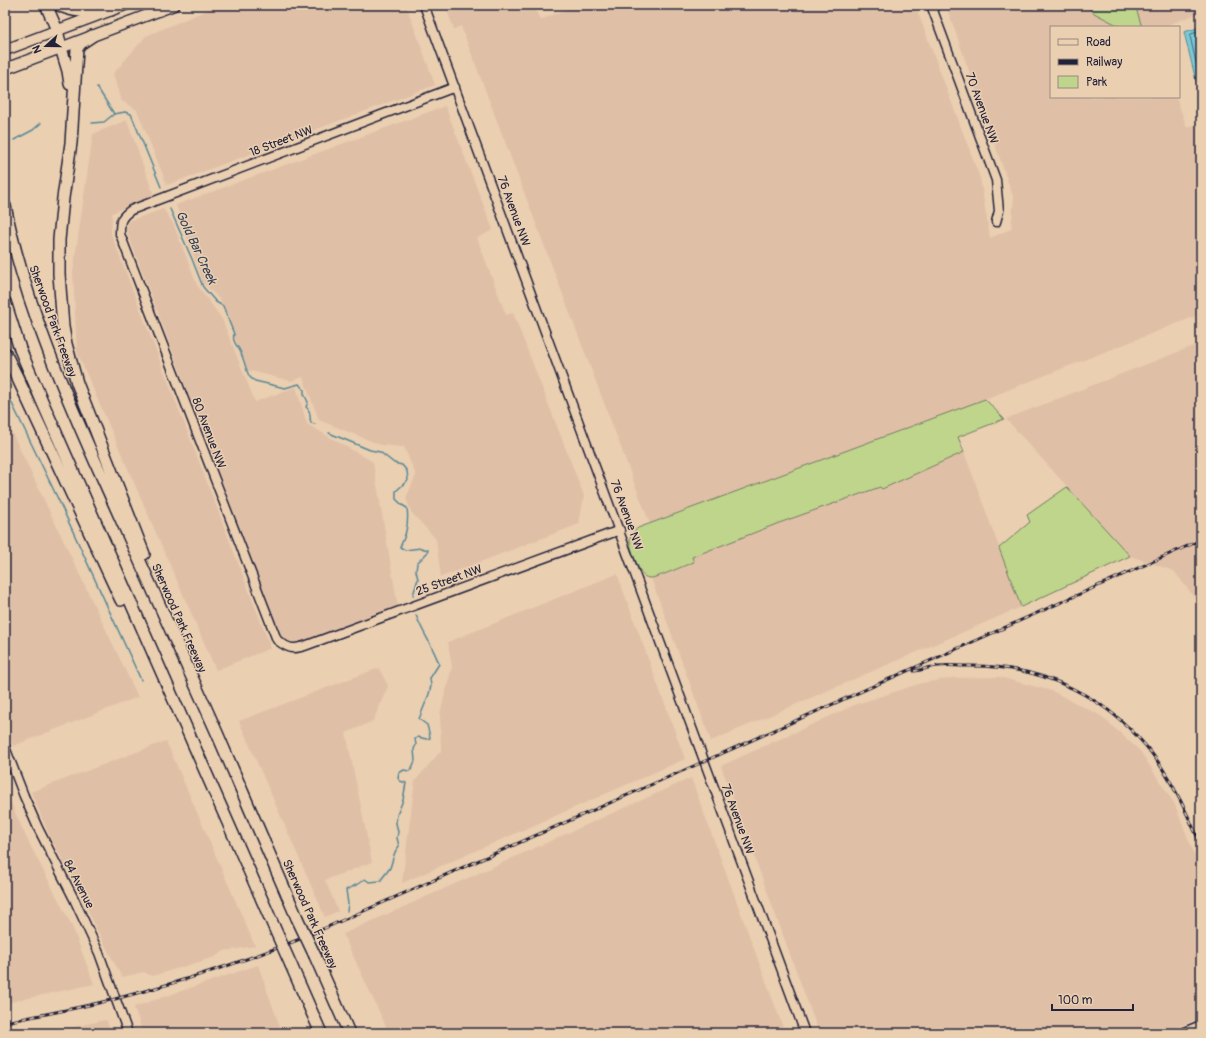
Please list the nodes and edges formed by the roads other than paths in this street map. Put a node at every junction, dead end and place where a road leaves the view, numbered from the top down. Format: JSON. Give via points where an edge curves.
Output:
{"nodes":[{"id":1,"x":46,"y":5,"type":"edge"},
{"id":2,"x":59,"y":5,"type":"edge"},
{"id":3,"x":125,"y":5,"type":"edge"},
{"id":4,"x":174,"y":5,"type":"edge"},
{"id":5,"x":424,"y":5,"type":"edge"},
{"id":6,"x":932,"y":5,"type":"edge"},
{"id":7,"x":111,"y":10,"type":"junction"},
{"id":8,"x":57,"y":30,"type":"junction"},
{"id":9,"x":92,"y":36,"type":"junction"},
{"id":10,"x":61,"y":48,"type":"junction"},
{"id":11,"x":6,"y":50,"type":"edge"},
{"id":12,"x":6,"y":69,"type":"edge"},
{"id":13,"x":455,"y":87,"type":"junction"},
{"id":14,"x":73,"y":106,"type":"junction"},
{"id":15,"x":5,"y":206,"type":"edge"},
{"id":16,"x":120,"y":222,"type":"joint"},
{"id":17,"x":996,"y":222,"type":"dead end"},
{"id":18,"x":5,"y":302,"type":"edge"},
{"id":19,"x":5,"y":353,"type":"edge"},
{"id":20,"x":620,"y":530,"type":"junction"},
{"id":21,"x":166,"y":622,"type":"junction"},
{"id":22,"x":286,"y":647,"type":"joint"},
{"id":23,"x":192,"y":742,"type":"junction"},
{"id":24,"x":5,"y":747,"type":"edge"},
{"id":25,"x":299,"y":984,"type":"junction"},
{"id":26,"x":1201,"y":1026,"type":"edge"},
{"id":27,"x":128,"y":1033,"type":"edge"},
{"id":28,"x":315,"y":1033,"type":"edge"},
{"id":29,"x":321,"y":1033,"type":"edge"},
{"id":30,"x":349,"y":1033,"type":"edge"},
{"id":31,"x":805,"y":1033,"type":"edge"},
{"id":32,"x":1184,"y":1033,"type":"edge"}],
"edges":[{"from":1,"to":8,"type":"highway"},
{"from":2,"to":7,"type":"highway","via":[[82,11]]},
{"from":3,"to":7,"type":"main road"},
{"from":4,"to":9,"type":"main road"},
{"from":5,"to":13,"type":"street","name":"76 Avenue NW"},
{"from":6,"to":17,"type":"street","name":"70 Avenue NW","via":[[996,180],[999,211]]},
{"from":7,"to":8,"type":"main road"},
{"from":8,"to":10,"type":"highway"},
{"from":8,"to":11,"type":"main road"},
{"from":9,"to":10,"type":"main road"},
{"from":9,"to":14,"type":"highway","via":[[77,49]]},
{"from":10,"to":12,"type":"main road"},
{"from":10,"to":14,"type":"highway","via":[[68,71]]},
{"from":13,"to":16,"type":"street","name":"18 Street NW","via":[[131,210]]},
{"from":13,"to":20,"type":"street","name":"76 Avenue NW"},
{"from":14,"to":21,"type":"highway","via":[[59,240],[59,274],[66,344],[77,383],[159,593]]},
{"from":15,"to":21,"type":"highway","name":"Sherwood Park Freeway","via":[[23,279],[48,352]]},
{"from":16,"to":22,"type":"street","name":"80 Avenue NW","via":[[120,234],[277,640]]},
{"from":18,"to":23,"type":"highway","via":[[20,349],[42,401]]},
{"from":19,"to":23,"type":"highway","via":[[169,702]]},
{"from":20,"to":22,"type":"street","name":"25 Street NW","via":[[296,649]]},
{"from":20,"to":31,"type":"street","name":"76 Avenue NW"},
{"from":21,"to":30,"type":"highway","name":"Sherwood Park Freeway","bridge":true},
{"from":23,"to":25,"type":"highway","bridge":true},
{"from":24,"to":27,"type":"street","name":"84 Avenue","via":[[38,828],[99,953]]},
{"from":25,"to":28,"type":"highway"},
{"from":25,"to":29,"type":"highway"},
{"from":26,"to":32,"type":"main road"}]}
